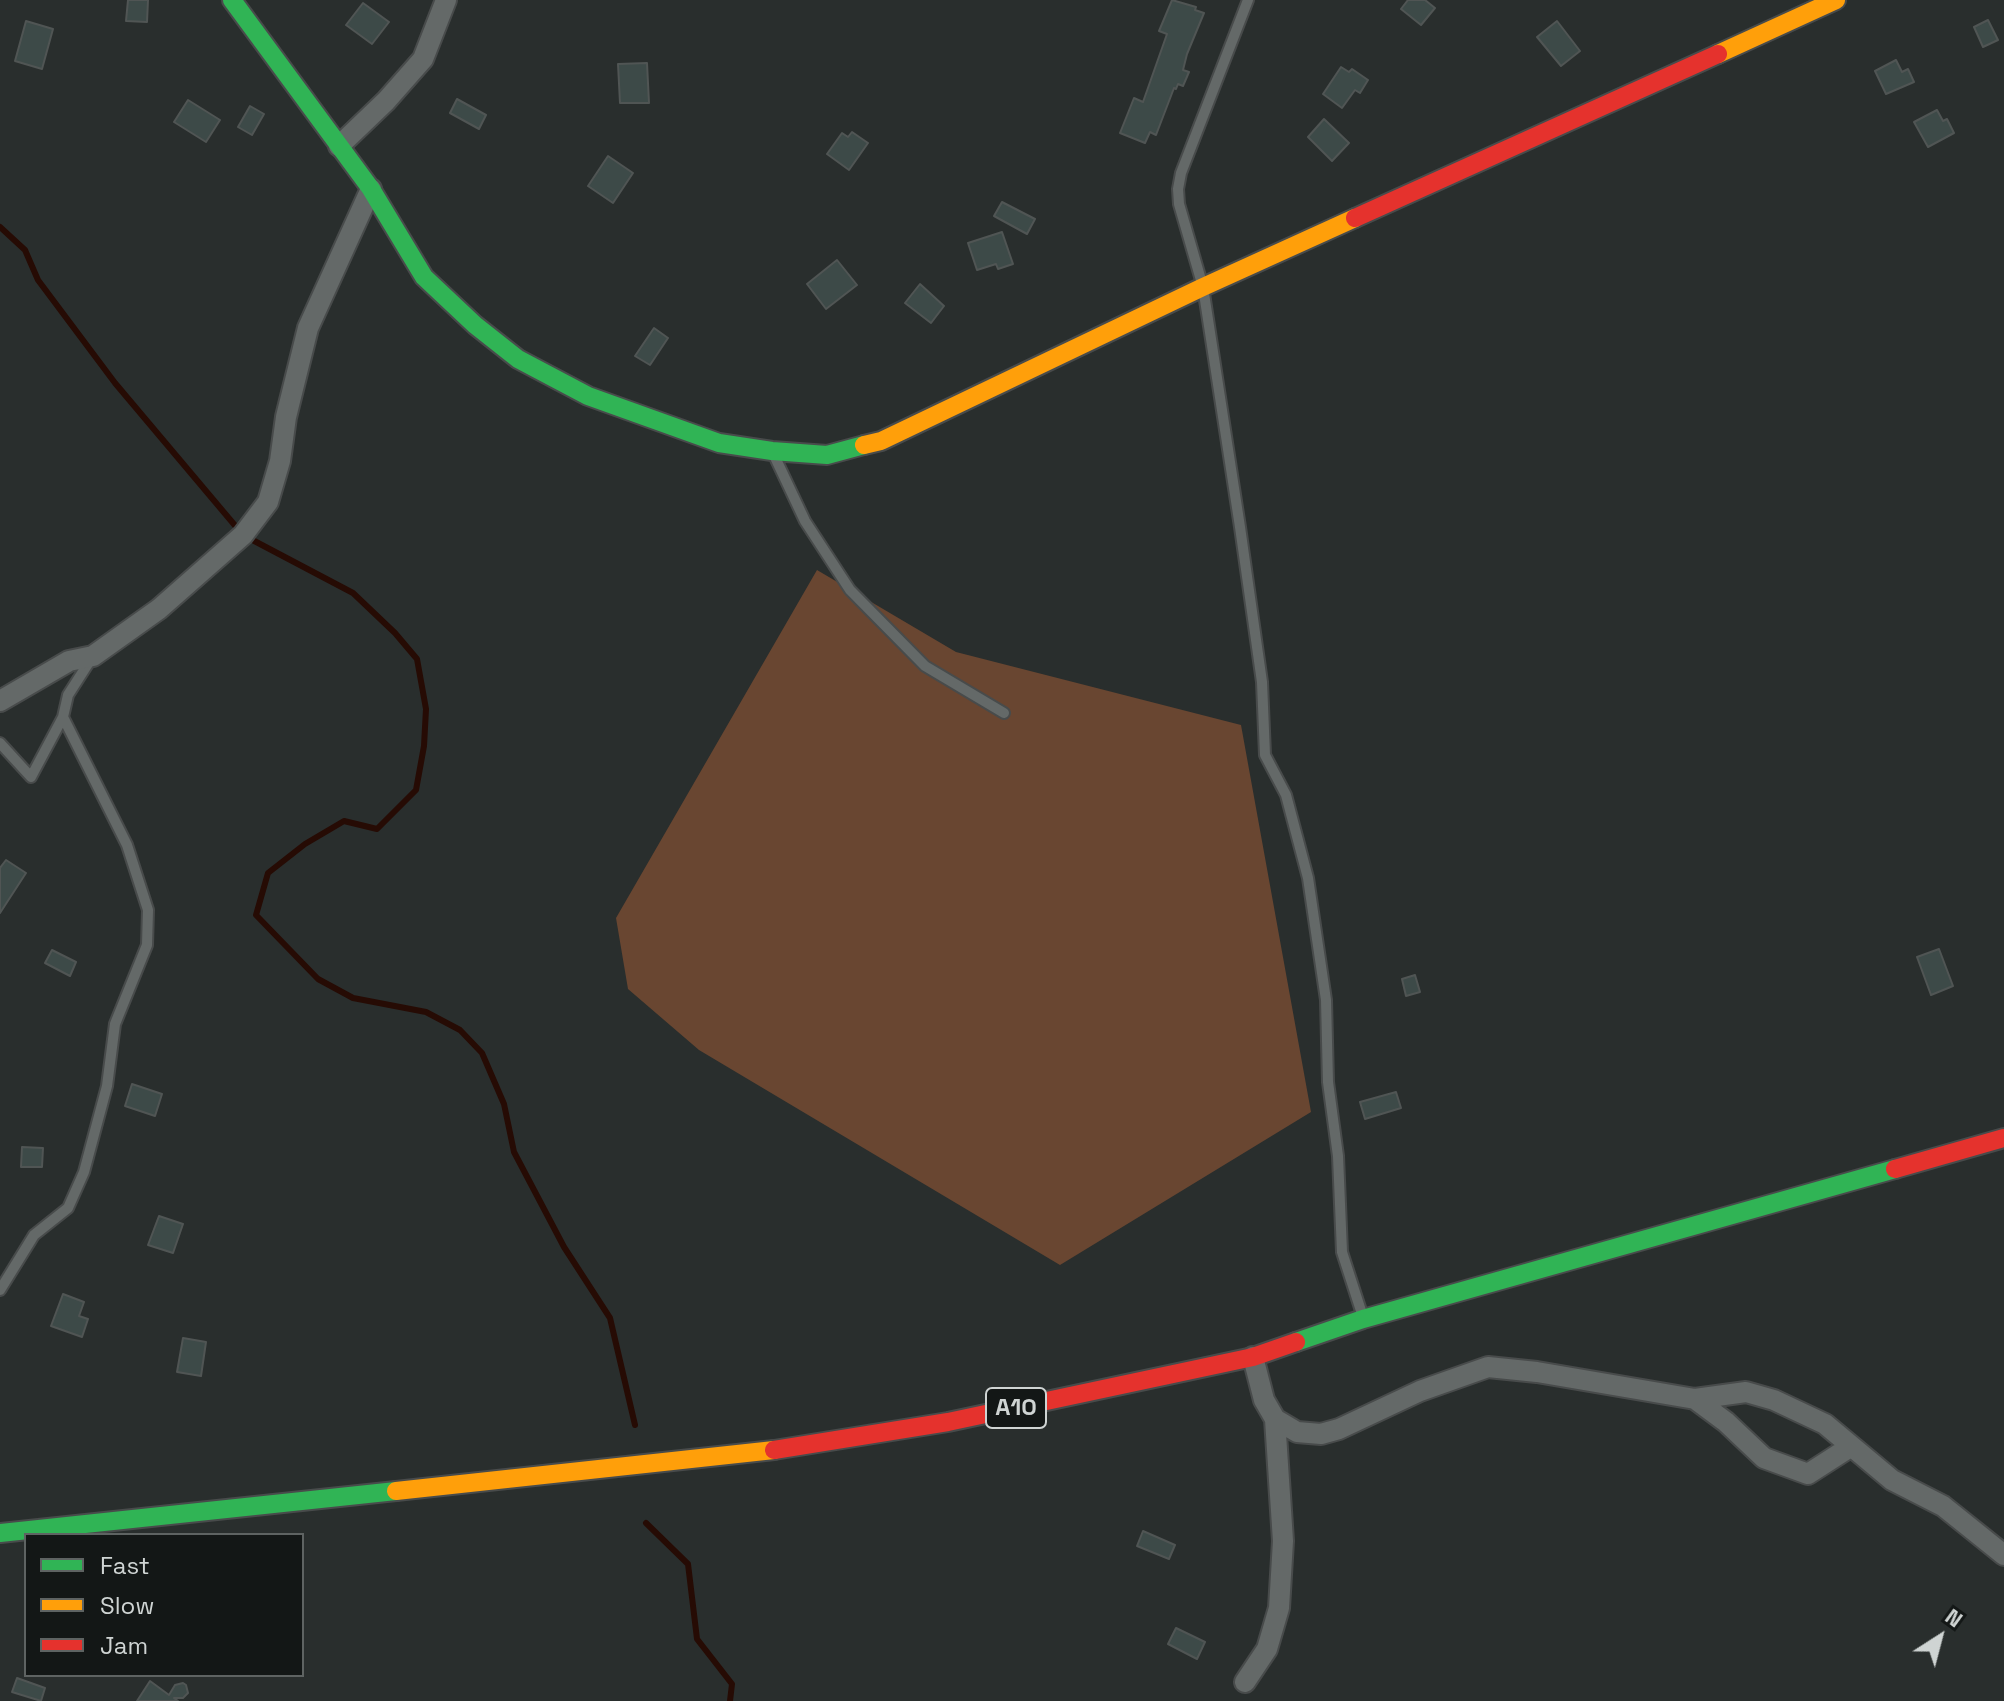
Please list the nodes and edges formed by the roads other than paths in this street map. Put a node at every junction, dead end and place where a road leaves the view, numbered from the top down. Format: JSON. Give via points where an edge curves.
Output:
{"nodes":[{"id":1,"x":232,"y":0,"type":"edge"},
{"id":2,"x":446,"y":0,"type":"edge"},
{"id":3,"x":1248,"y":0,"type":"edge"},
{"id":4,"x":1836,"y":0,"type":"edge"},
{"id":5,"x":339,"y":146,"type":"junction"},
{"id":6,"x":371,"y":189,"type":"junction"},
{"id":7,"x":1203,"y":287,"type":"junction"},
{"id":8,"x":772,"y":451,"type":"junction"},
{"id":9,"x":93,"y":656,"type":"junction"},
{"id":10,"x":0,"y":701,"type":"edge"},
{"id":11,"x":1004,"y":713,"type":"dead end"},
{"id":12,"x":63,"y":717,"type":"junction"},
{"id":13,"x":0,"y":743,"type":"edge"},
{"id":14,"x":2004,"y":1138,"type":"edge"},
{"id":15,"x":0,"y":1290,"type":"edge"},
{"id":16,"x":1363,"y":1319,"type":"junction"},
{"id":17,"x":1253,"y":1357,"type":"junction"},
{"id":18,"x":1695,"y":1399,"type":"junction"},
{"id":19,"x":1275,"y":1419,"type":"junction"},
{"id":20,"x":1850,"y":1447,"type":"junction"},
{"id":21,"x":0,"y":1533,"type":"edge"},
{"id":22,"x":2004,"y":1555,"type":"edge"},
{"id":23,"x":1245,"y":1682,"type":"dead end"}],
"edges":[{"from":1,"to":5,"type":"main road"},
{"from":2,"to":5,"type":"street","via":[[423,59]]},
{"from":3,"to":7,"type":"lane","via":[[1178,189]]},
{"from":4,"to":7,"type":"main road"},
{"from":5,"to":6,"type":"main road"},
{"from":6,"to":8,"type":"main road","via":[[424,277],[518,359],[588,396],[657,422],[719,443]]},
{"from":6,"to":9,"type":"street","via":[[308,328],[268,502],[243,535],[159,609]]},
{"from":7,"to":8,"type":"main road","via":[[881,441],[827,455]]},
{"from":7,"to":16,"type":"lane","via":[[1262,682],[1265,755],[1286,795],[1308,878],[1326,1000],[1342,1252]]},
{"from":8,"to":11,"type":"lane","via":[[805,521],[850,590],[925,666]]},
{"from":9,"to":10,"type":"street","via":[[69,661]]},
{"from":9,"to":12,"type":"lane","via":[[68,695]]},
{"from":12,"to":13,"type":"lane","via":[[31,777]]},
{"from":12,"to":15,"type":"lane","via":[[127,845],[148,910],[147,945],[115,1024],[107,1086],[84,1172],[68,1208],[34,1235]]},
{"from":14,"to":16,"type":"main road","number":"A10"},
{"from":16,"to":17,"type":"main road","number":"A10"},
{"from":17,"to":19,"type":"street","via":[[1264,1400]]},
{"from":17,"to":21,"type":"main road","number":"A10","via":[[810,1446]]},
{"from":18,"to":19,"type":"street","via":[[1488,1367],[1321,1434],[1297,1432]]},
{"from":18,"to":20,"type":"street","via":[[1746,1392],[1774,1400],[1825,1424]]},
{"from":18,"to":20,"type":"street","via":[[1764,1458],[1808,1474]]},
{"from":19,"to":23,"type":"street","via":[[1283,1541],[1279,1608],[1267,1649]]},
{"from":20,"to":22,"type":"street","via":[[1892,1480],[1943,1506]]}]}
